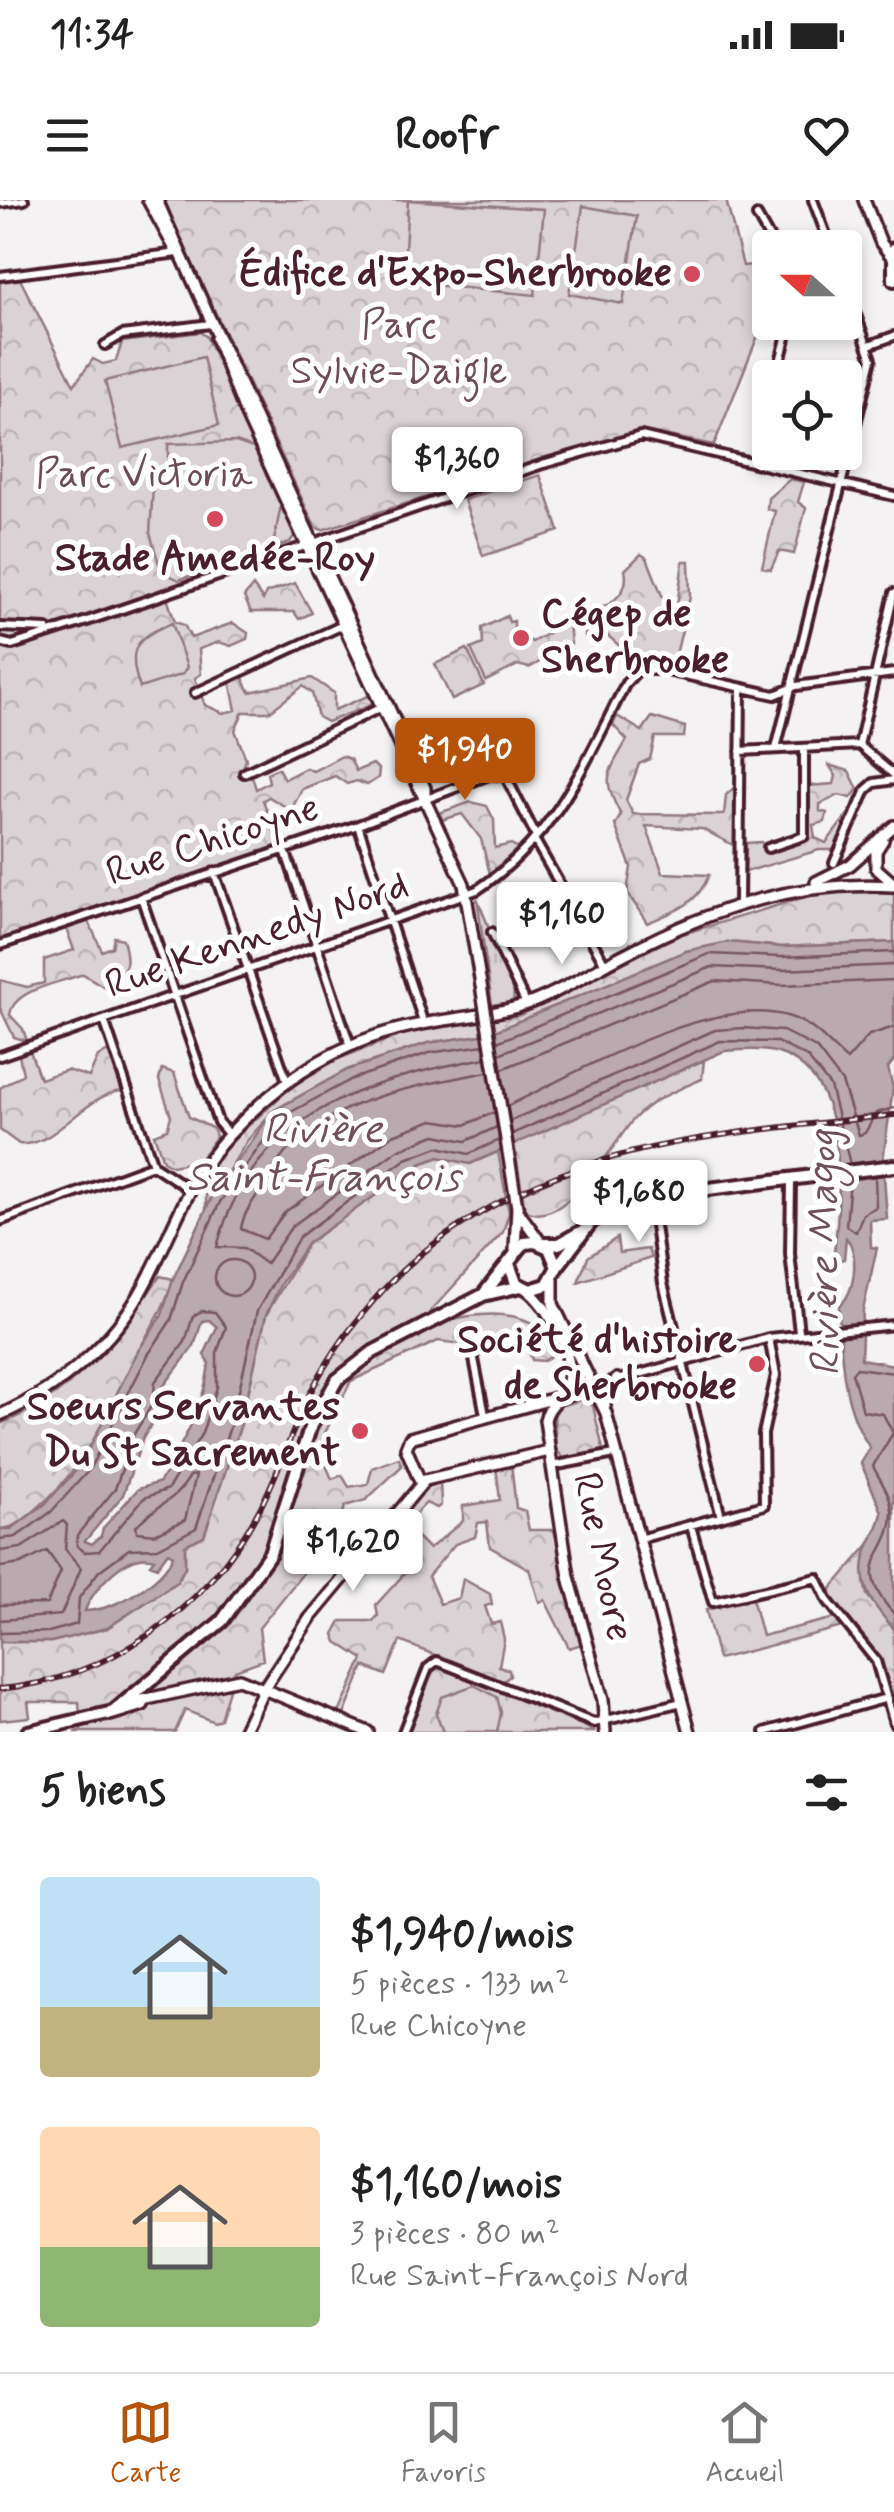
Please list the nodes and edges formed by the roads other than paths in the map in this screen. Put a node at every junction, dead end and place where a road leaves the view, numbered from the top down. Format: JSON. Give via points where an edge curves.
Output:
{"nodes":[{"id":1,"x":24,"y":200,"type":"edge"},
{"id":2,"x":148,"y":200,"type":"edge"},
{"id":3,"x":157,"y":200,"type":"edge"},
{"id":4,"x":813,"y":200,"type":"edge"},
{"id":5,"x":864,"y":200,"type":"edge"},
{"id":6,"x":0,"y":203,"type":"edge"},
{"id":7,"x":757,"y":216,"type":"dead end"},
{"id":8,"x":764,"y":230,"type":"edge"},
{"id":9,"x":824,"y":230,"type":"edge"},
{"id":10,"x":178,"y":253,"type":"junction"},
{"id":11,"x":893,"y":254,"type":"edge"},
{"id":12,"x":0,"y":276,"type":"edge"},
{"id":13,"x":894,"y":280,"type":"edge"},
{"id":14,"x":210,"y":324,"type":"junction"},
{"id":15,"x":862,"y":327,"type":"edge"},
{"id":16,"x":894,"y":336,"type":"edge"},
{"id":17,"x":105,"y":345,"type":"dead end"},
{"id":18,"x":869,"y":345,"type":"junction"},
{"id":19,"x":752,"y":462,"type":"edge"},
{"id":20,"x":785,"y":470,"type":"edge"},
{"id":21,"x":840,"y":483,"type":"junction"},
{"id":22,"x":894,"y":496,"type":"edge"},
{"id":23,"x":311,"y":542,"type":"junction"},
{"id":24,"x":894,"y":592,"type":"edge"},
{"id":25,"x":347,"y":623,"type":"junction"},
{"id":26,"x":0,"y":628,"type":"edge"},
{"id":27,"x":54,"y":630,"type":"junction"},
{"id":28,"x":0,"y":642,"type":"edge"},
{"id":29,"x":894,"y":672,"type":"edge"},
{"id":30,"x":873,"y":677,"type":"junction"},
{"id":31,"x":740,"y":688,"type":"junction"},
{"id":32,"x":791,"y":688,"type":"junction"},
{"id":33,"x":195,"y":692,"type":"dead end"},
{"id":34,"x":384,"y":706,"type":"junction"},
{"id":35,"x":859,"y":745,"type":"junction"},
{"id":36,"x":804,"y":748,"type":"junction"},
{"id":37,"x":776,"y":749,"type":"junction"},
{"id":38,"x":740,"y":751,"type":"junction"},
{"id":39,"x":244,"y":773,"type":"dead end"},
{"id":40,"x":894,"y":778,"type":"edge"},
{"id":41,"x":424,"y":800,"type":"junction"},
{"id":42,"x":358,"y":825,"type":"junction"},
{"id":43,"x":890,"y":829,"type":"edge"},
{"id":44,"x":535,"y":838,"type":"junction"},
{"id":45,"x":768,"y":848,"type":"dead end"},
{"id":46,"x":284,"y":850,"type":"junction"},
{"id":47,"x":834,"y":863,"type":"dead end"},
{"id":48,"x":214,"y":872,"type":"junction"},
{"id":49,"x":894,"y":885,"type":"edge"},
{"id":50,"x":806,"y":887,"type":"junction"},
{"id":51,"x":468,"y":894,"type":"junction"},
{"id":52,"x":141,"y":897,"type":"junction"},
{"id":53,"x":738,"y":905,"type":"junction"},
{"id":54,"x":389,"y":922,"type":"junction"},
{"id":55,"x":492,"y":932,"type":"dead end"},
{"id":56,"x":0,"y":946,"type":"edge"},
{"id":57,"x":318,"y":947,"type":"junction"},
{"id":58,"x":605,"y":964,"type":"junction"},
{"id":59,"x":246,"y":970,"type":"junction"},
{"id":60,"x":176,"y":995,"type":"junction"},
{"id":61,"x":526,"y":1004,"type":"junction"},
{"id":62,"x":104,"y":1020,"type":"junction"},
{"id":63,"x":424,"y":1024,"type":"junction"},
{"id":64,"x":350,"y":1045,"type":"junction"},
{"id":65,"x":0,"y":1056,"type":"edge"},
{"id":66,"x":287,"y":1082,"type":"junction"},
{"id":67,"x":229,"y":1135,"type":"junction"},
{"id":68,"x":153,"y":1164,"type":"junction"},
{"id":69,"x":892,"y":1166,"type":"edge"},
{"id":70,"x":791,"y":1182,"type":"junction"},
{"id":71,"x":189,"y":1189,"type":"junction"},
{"id":72,"x":651,"y":1196,"type":"junction"},
{"id":73,"x":518,"y":1206,"type":"junction"},
{"id":74,"x":0,"y":1219,"type":"edge"},
{"id":75,"x":584,"y":1231,"type":"junction"},
{"id":76,"x":542,"y":1244,"type":"junction"},
{"id":77,"x":515,"y":1250,"type":"junction"},
{"id":78,"x":509,"y":1264,"type":"junction"},
{"id":79,"x":556,"y":1272,"type":"junction"},
{"id":80,"x":523,"y":1287,"type":"junction"},
{"id":81,"x":482,"y":1296,"type":"junction"},
{"id":82,"x":894,"y":1325,"type":"edge"},
{"id":83,"x":799,"y":1332,"type":"junction"},
{"id":84,"x":768,"y":1338,"type":"junction"},
{"id":85,"x":474,"y":1359,"type":"dead end"},
{"id":86,"x":682,"y":1362,"type":"junction"},
{"id":87,"x":617,"y":1379,"type":"junction"},
{"id":88,"x":592,"y":1388,"type":"junction"},
{"id":89,"x":558,"y":1398,"type":"junction"},
{"id":90,"x":606,"y":1413,"type":"junction"},
{"id":91,"x":0,"y":1415,"type":"edge"},
{"id":92,"x":485,"y":1415,"type":"junction"},
{"id":93,"x":549,"y":1451,"type":"junction"},
{"id":94,"x":615,"y":1454,"type":"junction"},
{"id":95,"x":552,"y":1466,"type":"junction"},
{"id":96,"x":420,"y":1484,"type":"junction"},
{"id":97,"x":721,"y":1517,"type":"junction"},
{"id":98,"x":691,"y":1526,"type":"junction"},
{"id":99,"x":638,"y":1540,"type":"junction"},
{"id":100,"x":194,"y":1646,"type":"junction"},
{"id":101,"x":264,"y":1688,"type":"junction"},
{"id":102,"x":173,"y":1692,"type":"junction"},
{"id":103,"x":887,"y":1698,"type":"junction"},
{"id":104,"x":682,"y":1702,"type":"junction"},
{"id":105,"x":123,"y":1704,"type":"junction"},
{"id":106,"x":104,"y":1713,"type":"junction"},
{"id":107,"x":894,"y":1723,"type":"edge"},
{"id":108,"x":606,"y":1727,"type":"edge"},
{"id":109,"x":34,"y":1730,"type":"edge"},
{"id":110,"x":243,"y":1732,"type":"edge"},
{"id":111,"x":368,"y":1732,"type":"edge"},
{"id":112,"x":403,"y":1732,"type":"edge"},
{"id":113,"x":690,"y":1732,"type":"edge"},
{"id":114,"x":765,"y":1732,"type":"edge"}],
"edges":[{"from":1,"to":6,"type":"street"},
{"from":2,"to":10,"type":"street"},
{"from":3,"to":10,"type":"street"},
{"from":4,"to":9,"type":"street"},
{"from":5,"to":11,"type":"street","via":[[880,243]]},
{"from":7,"to":8,"type":"street"},
{"from":10,"to":12,"type":"street"},
{"from":10,"to":14,"type":"street"},
{"from":11,"to":13,"type":"main road"},
{"from":14,"to":17,"type":"street","via":[[122,335]]},
{"from":14,"to":23,"type":"street"},
{"from":15,"to":18,"type":"street"},
{"from":16,"to":18,"type":"street"},
{"from":18,"to":21,"type":"street","via":[[872,359]]},
{"from":19,"to":23,"type":"street","via":[[655,436],[631,437]]},
{"from":20,"to":21,"type":"street"},
{"from":21,"to":22,"type":"street"},
{"from":21,"to":32,"type":"street"},
{"from":23,"to":25,"type":"street"},
{"from":23,"to":27,"type":"street"},
{"from":24,"to":30,"type":"street"},
{"from":25,"to":33,"type":"street"},
{"from":25,"to":34,"type":"street"},
{"from":26,"to":27,"type":"street"},
{"from":27,"to":28,"type":"street","via":[[12,646]]},
{"from":29,"to":30,"type":"street","name":"Rue Kennedy Nord"},
{"from":30,"to":32,"type":"street","name":"Rue Kennedy Nord"},
{"from":30,"to":35,"type":"street"},
{"from":31,"to":32,"type":"street","name":"Rue Kennedy Nord","via":[[775,695]]},
{"from":31,"to":38,"type":"street"},
{"from":31,"to":44,"type":"street","name":"Rue Kennedy Nord","via":[[654,669],[632,674],[581,778]]},
{"from":32,"to":37,"type":"street"},
{"from":34,"to":39,"type":"street"},
{"from":34,"to":41,"type":"street"},
{"from":35,"to":36,"type":"street"},
{"from":35,"to":40,"type":"street"},
{"from":36,"to":37,"type":"street"},
{"from":36,"to":45,"type":"street","via":[[804,836]]},
{"from":37,"to":38,"type":"street"},
{"from":38,"to":53,"type":"street"},
{"from":40,"to":47,"type":"street","via":[[866,790]]},
{"from":41,"to":42,"type":"street","name":"Rue Chicoyne"},
{"from":41,"to":44,"type":"street","name":"Rue Chicoyne","via":[[500,774]]},
{"from":41,"to":51,"type":"street"},
{"from":42,"to":46,"type":"street","name":"Rue Chicoyne"},
{"from":42,"to":54,"type":"street"},
{"from":43,"to":49,"type":"street","via":[[875,862]]},
{"from":43,"to":50,"type":"street","via":[[850,865]]},
{"from":44,"to":51,"type":"street","name":"Rue Kennedy Nord"},
{"from":44,"to":58,"type":"street"},
{"from":46,"to":48,"type":"street","name":"Rue Chicoyne"},
{"from":46,"to":57,"type":"street"},
{"from":48,"to":52,"type":"street","name":"Rue Chicoyne"},
{"from":48,"to":59,"type":"street"},
{"from":49,"to":50,"type":"street"},
{"from":50,"to":53,"type":"street"},
{"from":51,"to":54,"type":"street","name":"Rue Kennedy Nord"},
{"from":51,"to":73,"type":"street","bridge":true},
{"from":52,"to":56,"type":"street","name":"Rue Chicoyne"},
{"from":52,"to":60,"type":"street"},
{"from":53,"to":58,"type":"street"},
{"from":54,"to":57,"type":"street","name":"Rue Kennedy Nord"},
{"from":54,"to":63,"type":"street"},
{"from":55,"to":61,"type":"street"},
{"from":57,"to":59,"type":"street","name":"Rue Kennedy Nord"},
{"from":57,"to":64,"type":"street"},
{"from":58,"to":61,"type":"street"},
{"from":59,"to":60,"type":"street","name":"Rue Kennedy Nord"},
{"from":59,"to":66,"type":"street"},
{"from":60,"to":62,"type":"street","name":"Rue Kennedy Nord"},
{"from":60,"to":67,"type":"street","via":[[218,1122]]},
{"from":61,"to":63,"type":"street"},
{"from":62,"to":65,"type":"street","name":"Rue Kennedy Nord"},
{"from":62,"to":68,"type":"street"},
{"from":63,"to":64,"type":"street"},
{"from":64,"to":66,"type":"street"},
{"from":66,"to":67,"type":"street"},
{"from":67,"to":71,"type":"street"},
{"from":68,"to":71,"type":"street"},
{"from":68,"to":74,"type":"street"},
{"from":69,"to":70,"type":"main road"},
{"from":70,"to":72,"type":"main road"},
{"from":70,"to":83,"type":"street"},
{"from":71,"to":91,"type":"street","via":[[143,1288],[109,1335],[58,1382]]},
{"from":72,"to":75,"type":"main road","via":[[608,1210]]},
{"from":72,"to":86,"type":"street"},
{"from":73,"to":76,"type":"street"},
{"from":73,"to":77,"type":"street"},
{"from":75,"to":76,"type":"main road","via":[[559,1244]]},
{"from":75,"to":79,"type":"main road"},
{"from":76,"to":77,"type":"main road"},
{"from":76,"to":79,"type":"main road","via":[[554,1254]]},
{"from":77,"to":78,"type":"main road"},
{"from":78,"to":80,"type":"main road"},
{"from":78,"to":81,"type":"main road"},
{"from":79,"to":80,"type":"main road","via":[[542,1288]]},
{"from":79,"to":88,"type":"street","via":[[552,1300]]},
{"from":80,"to":81,"type":"main road"},
{"from":80,"to":89,"type":"street","name":"Rue Moore","via":[[542,1304],[569,1364]]},
{"from":81,"to":100,"type":"main road","via":[[372,1352],[337,1380],[311,1425],[270,1552],[233,1609]]},
{"from":82,"to":83,"type":"street"},
{"from":83,"to":84,"type":"street"},
{"from":84,"to":86,"type":"street"},
{"from":84,"to":97,"type":"street","via":[[776,1375],[763,1434],[765,1502]]},
{"from":85,"to":92,"type":"street"},
{"from":86,"to":87,"type":"street"},
{"from":86,"to":97,"type":"street"},
{"from":87,"to":88,"type":"street"},
{"from":87,"to":90,"type":"street","via":[[606,1393]]},
{"from":88,"to":89,"type":"street"},
{"from":88,"to":90,"type":"street"},
{"from":89,"to":92,"type":"street"},
{"from":89,"to":93,"type":"street","name":"Rue Moore","via":[[546,1414]]},
{"from":90,"to":94,"type":"street"},
{"from":92,"to":96,"type":"street","via":[[408,1441]]},
{"from":93,"to":95,"type":"street","name":"Rue Moore"},
{"from":93,"to":96,"type":"street"},
{"from":94,"to":95,"type":"street"},
{"from":94,"to":99,"type":"street"},
{"from":95,"to":108,"type":"street","name":"Rue Moore"},
{"from":96,"to":101,"type":"street","via":[[335,1586]]},
{"from":97,"to":98,"type":"street"},
{"from":98,"to":99,"type":"street"},
{"from":98,"to":103,"type":"street","via":[[713,1602],[813,1577],[876,1661]]},
{"from":99,"to":104,"type":"street"},
{"from":100,"to":105,"type":"main road"},
{"from":100,"to":106,"type":"main road"},
{"from":101,"to":102,"type":"street","via":[[232,1679]]},
{"from":101,"to":110,"type":"street"},
{"from":101,"to":111,"type":"street"},
{"from":102,"to":105,"type":"street"},
{"from":102,"to":106,"type":"street"},
{"from":103,"to":107,"type":"street"},
{"from":103,"to":114,"type":"street"},
{"from":104,"to":108,"type":"street"},
{"from":104,"to":113,"type":"street"},
{"from":105,"to":106,"type":"main road"},
{"from":106,"to":109,"type":"main road"},
{"from":108,"to":112,"type":"street","via":[[437,1661],[428,1668]]}]}
